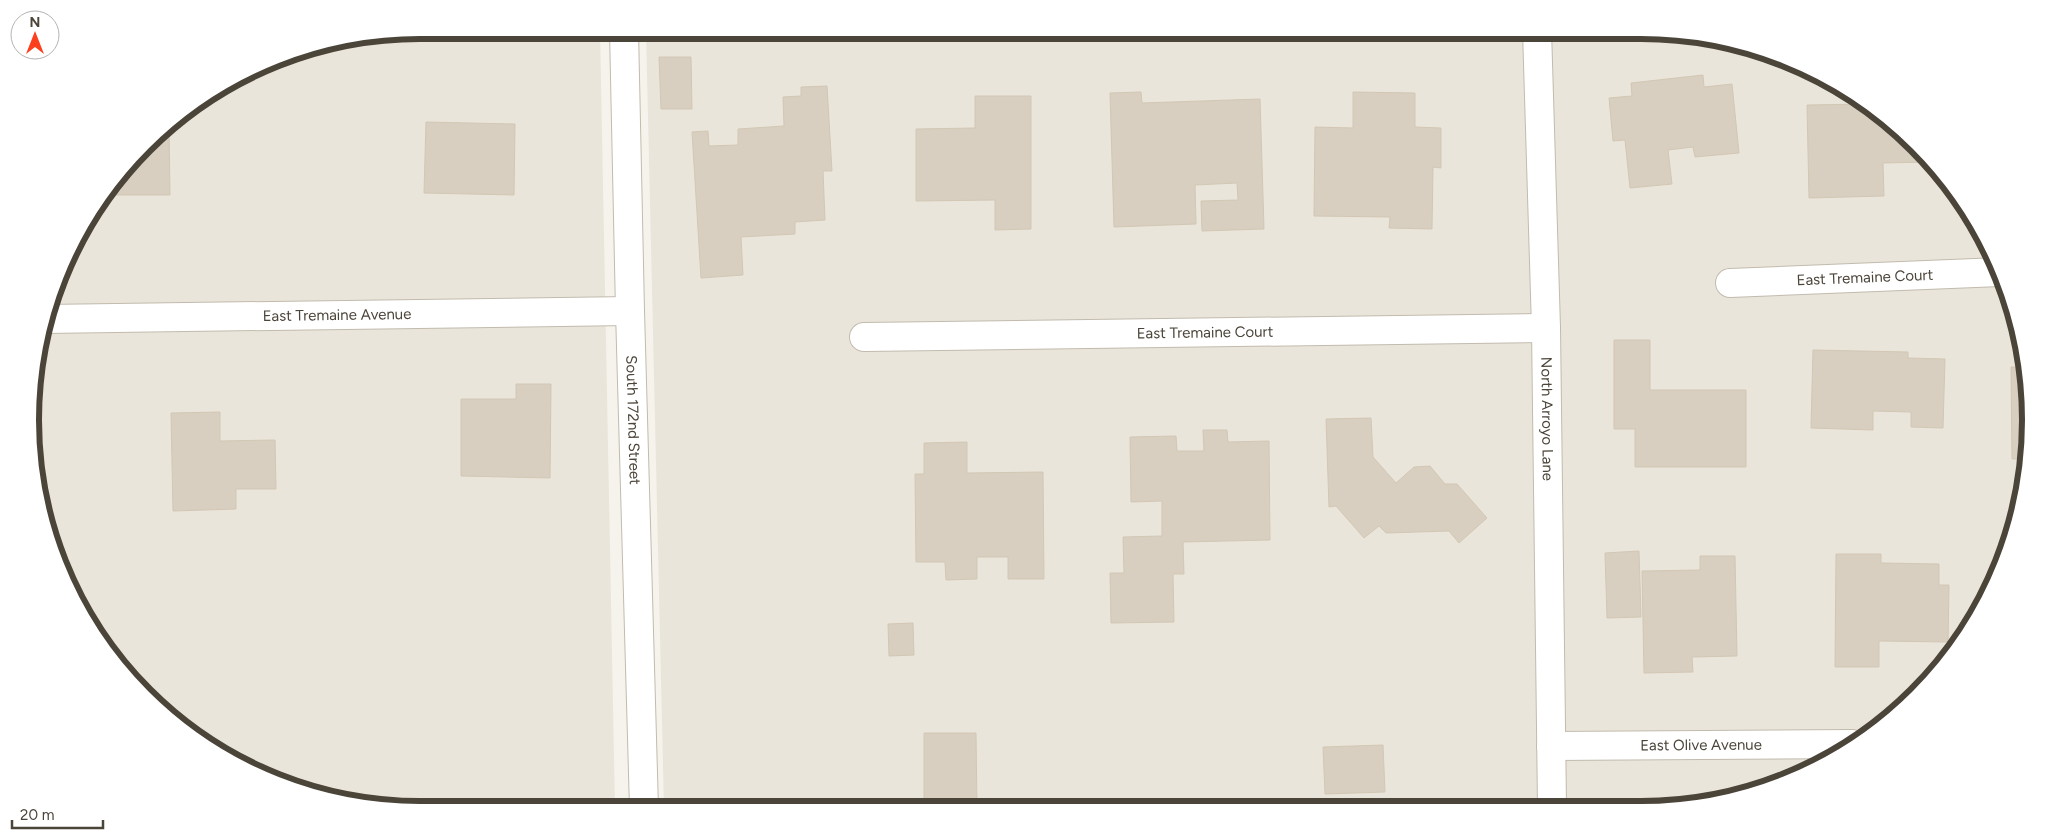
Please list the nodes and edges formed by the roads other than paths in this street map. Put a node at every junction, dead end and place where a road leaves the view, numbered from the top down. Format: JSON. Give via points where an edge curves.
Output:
{"nodes":[{"id":1,"x":624,"y":39,"type":"edge"},
{"id":2,"x":1537,"y":39,"type":"edge"},
{"id":3,"x":1992,"y":272,"type":"edge"},
{"id":4,"x":1730,"y":283,"type":"dead end"},
{"id":5,"x":630,"y":311,"type":"junction"},
{"id":6,"x":53,"y":319,"type":"edge"},
{"id":7,"x":1546,"y":328,"type":"junction"},
{"id":8,"x":864,"y":337,"type":"dead end"},
{"id":9,"x":1842,"y":744,"type":"edge"},
{"id":10,"x":1551,"y":746,"type":"junction"},
{"id":11,"x":644,"y":801,"type":"edge"},
{"id":12,"x":1552,"y":801,"type":"edge"}],
"edges":[{"from":1,"to":5,"type":"street","name":"South 172nd Street"},
{"from":2,"to":7,"type":"street","name":"North Arroyo Lane"},
{"from":3,"to":4,"type":"street","name":"East Tremaine Court"},
{"from":5,"to":6,"type":"street","name":"East Tremaine Avenue"},
{"from":5,"to":11,"type":"street","name":"South 172nd Street"},
{"from":7,"to":8,"type":"street","name":"East Tremaine Court"},
{"from":7,"to":10,"type":"street","name":"North Arroyo Lane"},
{"from":9,"to":10,"type":"street","name":"East Olive Avenue"},
{"from":10,"to":12,"type":"street","name":"North Arroyo Lane"}]}
